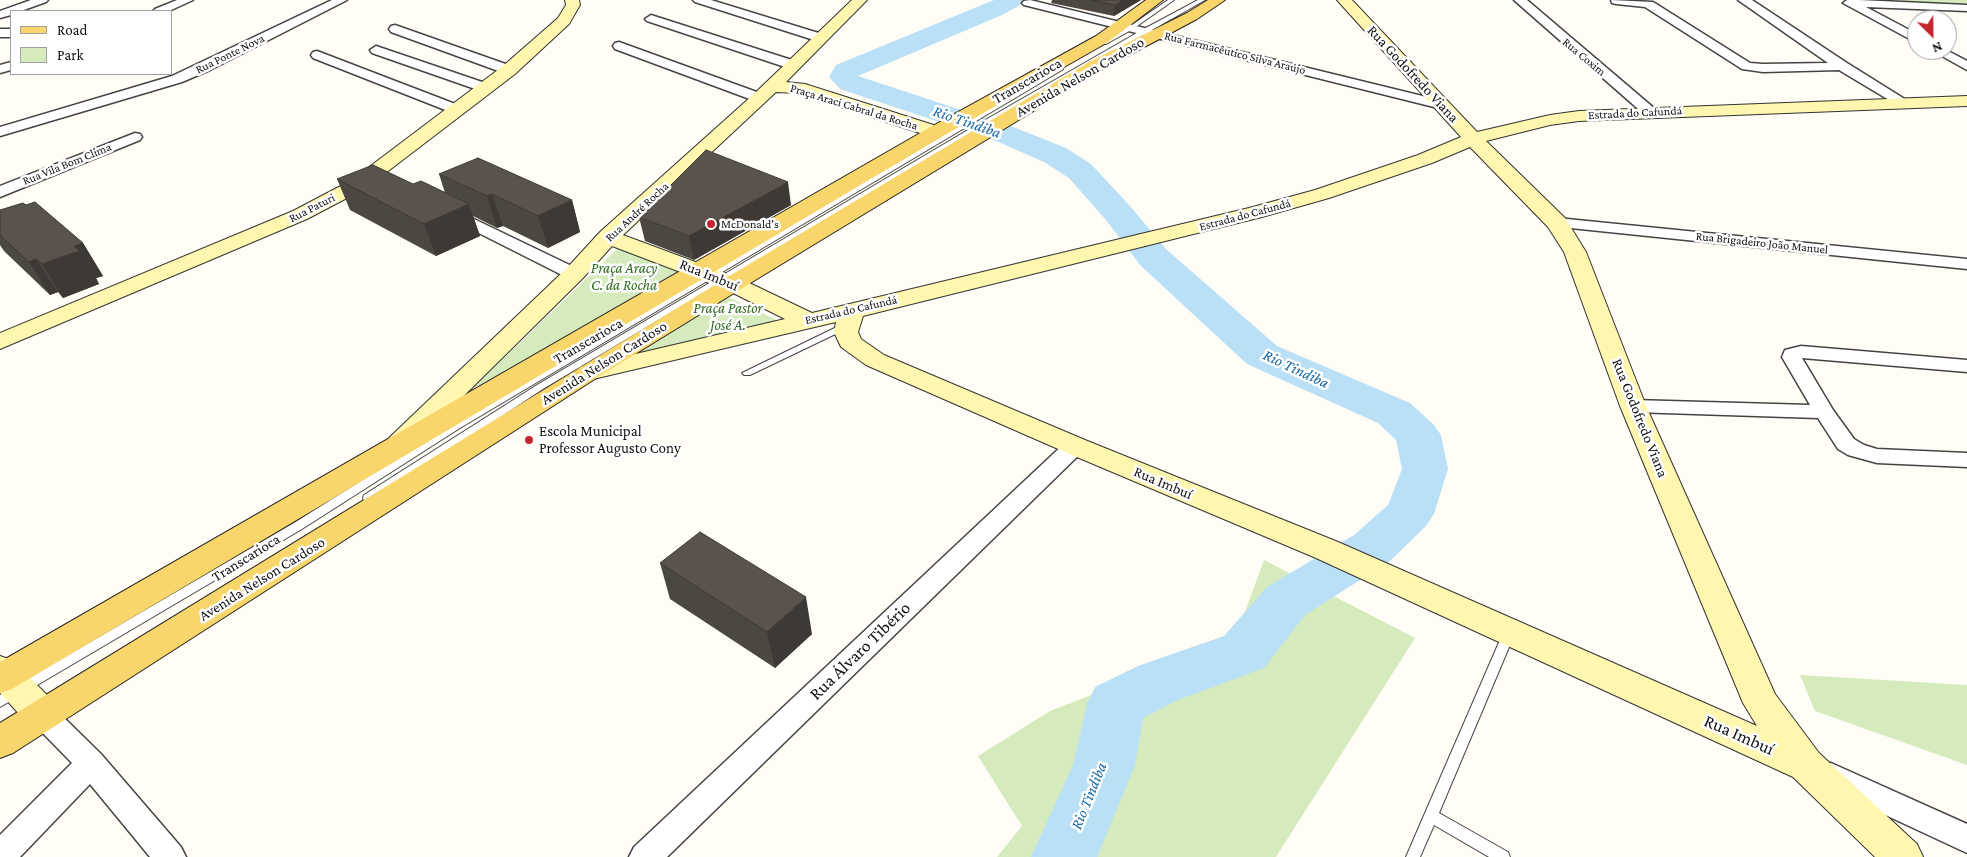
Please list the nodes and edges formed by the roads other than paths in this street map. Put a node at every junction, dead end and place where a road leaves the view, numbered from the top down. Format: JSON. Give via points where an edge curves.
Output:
{"nodes":[{"id":1,"x":42,"y":0,"type":"edge"},
{"id":2,"x":187,"y":0,"type":"edge"},
{"id":3,"x":341,"y":0,"type":"edge"},
{"id":4,"x":572,"y":0,"type":"edge"},
{"id":5,"x":698,"y":0,"type":"edge"},
{"id":6,"x":860,"y":0,"type":"edge"},
{"id":7,"x":1156,"y":0,"type":"edge"},
{"id":8,"x":1171,"y":0,"type":"edge"},
{"id":9,"x":1202,"y":0,"type":"edge"},
{"id":10,"x":1218,"y":0,"type":"edge"},
{"id":11,"x":1344,"y":0,"type":"edge"},
{"id":12,"x":1520,"y":0,"type":"edge"},
{"id":13,"x":1744,"y":0,"type":"edge"},
{"id":14,"x":1616,"y":1,"type":"edge"},
{"id":15,"x":1846,"y":2,"type":"edge"},
{"id":16,"x":1028,"y":3,"type":"dead end"},
{"id":17,"x":1944,"y":7,"type":"junction"},
{"id":18,"x":1967,"y":8,"type":"edge"},
{"id":19,"x":14,"y":10,"type":"edge"},
{"id":20,"x":162,"y":10,"type":"edge"},
{"id":21,"x":651,"y":19,"type":"dead end"},
{"id":22,"x":1967,"y":20,"type":"edge"},
{"id":23,"x":1125,"y":27,"type":"junction"},
{"id":24,"x":395,"y":29,"type":"dead end"},
{"id":25,"x":1150,"y":32,"type":"junction"},
{"id":26,"x":1907,"y":34,"type":"edge"},
{"id":27,"x":821,"y":38,"type":"junction"},
{"id":28,"x":619,"y":46,"type":"dead end"},
{"id":29,"x":376,"y":50,"type":"dead end"},
{"id":30,"x":317,"y":55,"type":"dead end"},
{"id":31,"x":1956,"y":60,"type":"edge"},
{"id":32,"x":793,"y":65,"type":"junction"},
{"id":33,"x":1842,"y":66,"type":"junction"},
{"id":34,"x":1967,"y":66,"type":"edge"},
{"id":35,"x":509,"y":70,"type":"junction"},
{"id":36,"x":486,"y":88,"type":"junction"},
{"id":37,"x":765,"y":92,"type":"junction"},
{"id":38,"x":1967,"y":101,"type":"edge"},
{"id":39,"x":1904,"y":103,"type":"junction"},
{"id":40,"x":1442,"y":104,"type":"junction"},
{"id":41,"x":458,"y":110,"type":"junction"},
{"id":42,"x":1650,"y":112,"type":"junction"},
{"id":43,"x":974,"y":124,"type":"junction"},
{"id":44,"x":0,"y":132,"type":"edge"},
{"id":45,"x":936,"y":132,"type":"junction"},
{"id":46,"x":135,"y":136,"type":"dead end"},
{"id":47,"x":1473,"y":139,"type":"junction"},
{"id":48,"x":0,"y":192,"type":"edge"},
{"id":49,"x":437,"y":206,"type":"edge"},
{"id":50,"x":1557,"y":223,"type":"junction"},
{"id":51,"x":608,"y":238,"type":"junction"},
{"id":52,"x":1967,"y":264,"type":"edge"},
{"id":53,"x":574,"y":274,"type":"junction"},
{"id":54,"x":716,"y":278,"type":"junction"},
{"id":55,"x":851,"y":318,"type":"junction"},
{"id":56,"x":807,"y":320,"type":"junction"},
{"id":57,"x":0,"y":342,"type":"edge"},
{"id":58,"x":1967,"y":366,"type":"edge"},
{"id":59,"x":589,"y":372,"type":"junction"},
{"id":60,"x":747,"y":373,"type":"dead end"},
{"id":61,"x":1633,"y":406,"type":"junction"},
{"id":62,"x":1824,"y":412,"type":"junction"},
{"id":63,"x":1075,"y":446,"type":"junction"},
{"id":64,"x":395,"y":447,"type":"junction"},
{"id":65,"x":1967,"y":460,"type":"edge"},
{"id":66,"x":168,"y":624,"type":"dead end"},
{"id":67,"x":1509,"y":632,"type":"junction"},
{"id":68,"x":19,"y":694,"type":"edge"},
{"id":69,"x":0,"y":742,"type":"edge"},
{"id":70,"x":91,"y":763,"type":"junction"},
{"id":71,"x":1806,"y":765,"type":"junction"},
{"id":72,"x":1432,"y":816,"type":"junction"},
{"id":73,"x":1967,"y":839,"type":"edge"},
{"id":74,"x":0,"y":856,"type":"edge"},
{"id":75,"x":170,"y":857,"type":"edge"},
{"id":76,"x":645,"y":857,"type":"edge"},
{"id":77,"x":1413,"y":857,"type":"edge"},
{"id":78,"x":1503,"y":857,"type":"edge"},
{"id":79,"x":1903,"y":857,"type":"edge"}],
"edges":[{"from":1,"to":19,"type":"street"},
{"from":2,"to":20,"type":"street"},
{"from":3,"to":44,"type":"street","name":"Rua Ponte Nova","via":[[177,79]]},
{"from":4,"to":35,"type":"main road","name":"Rua Paturi","via":[[573,5],[564,21]]},
{"from":5,"to":27,"type":"street"},
{"from":6,"to":27,"type":"main road","name":"Rua André Rocha"},
{"from":7,"to":23,"type":"main road","name":"Avenida Nelson Cardoso"},
{"from":8,"to":23,"type":"lane"},
{"from":9,"to":25,"type":"lane"},
{"from":10,"to":25,"type":"main road","name":"Avenida Nelson Cardoso","via":[[1192,16]]},
{"from":11,"to":40,"type":"main road","name":"Rua Godofredo Viana"},
{"from":12,"to":42,"type":"street","name":"Rua Coxim"},
{"from":13,"to":33,"type":"street"},
{"from":14,"to":33,"type":"street","via":[[1649,4],[1747,66]]},
{"from":15,"to":17,"type":"street"},
{"from":15,"to":26,"type":"street"},
{"from":16,"to":23,"type":"street","name":"Rua Farmacêutico Silva Araújo"},
{"from":17,"to":18,"type":"street"},
{"from":17,"to":22,"type":"street"},
{"from":21,"to":32,"type":"street"},
{"from":23,"to":25,"type":"street","name":"Rua Farmacêutico Silva Araújo"},
{"from":23,"to":43,"type":"main road","name":"Avenida Nelson Cardoso"},
{"from":24,"to":35,"type":"street"},
{"from":25,"to":40,"type":"street","name":"Rua Farmacêutico Silva Araújo"},
{"from":25,"to":43,"type":"main road","name":"Avenida Nelson Cardoso","via":[[1095,66]]},
{"from":27,"to":32,"type":"main road","name":"Rua André Rocha"},
{"from":28,"to":37,"type":"street"},
{"from":29,"to":36,"type":"street"},
{"from":30,"to":41,"type":"street"},
{"from":31,"to":34,"type":"street"},
{"from":32,"to":37,"type":"main road","name":"Rua André Rocha"},
{"from":33,"to":39,"type":"street"},
{"from":35,"to":36,"type":"main road","name":"Rua Paturi"},
{"from":36,"to":41,"type":"main road","name":"Rua Paturi"},
{"from":37,"to":45,"type":"main road","name":"Praça Araci Cabral da Rocha","via":[[799,88]]},
{"from":37,"to":51,"type":"main road","name":"Rua André Rocha"},
{"from":38,"to":39,"type":"main road","name":"Estrada do Cafundá"},
{"from":39,"to":42,"type":"main road","name":"Estrada do Cafundá"},
{"from":40,"to":47,"type":"main road","name":"Rua Godofredo Viana"},
{"from":41,"to":57,"type":"main road","name":"Rua Paturi","via":[[359,184],[300,216]]},
{"from":42,"to":47,"type":"main road","name":"Estrada do Cafundá","via":[[1550,120]]},
{"from":43,"to":45,"type":"main road","name":"Avenida Nelson Cardoso"},
{"from":43,"to":54,"type":"main road","name":"Avenida Nelson Cardoso"},
{"from":45,"to":54,"type":"main road","name":"Avenida Nelson Cardoso"},
{"from":46,"to":48,"type":"street","name":"Rua Vila Bom Clima"},
{"from":47,"to":50,"type":"main road","name":"Rua Godofredo Viana"},
{"from":47,"to":55,"type":"main road","name":"Estrada do Cafundá","via":[[1322,194]]},
{"from":49,"to":53,"type":"street"},
{"from":50,"to":52,"type":"street","name":"Rua Brigadeiro João Manuel"},
{"from":50,"to":61,"type":"main road","name":"Rua Godofredo Viana","via":[[1575,252]]},
{"from":51,"to":53,"type":"main road","name":"Rua André Rocha"},
{"from":51,"to":54,"type":"main road","name":"Rua Imbuí"},
{"from":53,"to":64,"type":"main road","name":"Rua André Rocha"},
{"from":54,"to":56,"type":"main road","name":"Rua Imbuí"},
{"from":54,"to":59,"type":"main road","name":"Avenida Nelson Cardoso"},
{"from":54,"to":64,"type":"main road","name":"Avenida Nelson Cardoso"},
{"from":54,"to":66,"type":"lane","name":"Transcarioca"},
{"from":54,"to":68,"type":"lane","name":"Transcarioca","via":[[456,426]]},
{"from":55,"to":56,"type":"main road","name":"Estrada do Cafundá"},
{"from":55,"to":60,"type":"lane"},
{"from":55,"to":63,"type":"main road","name":"Rua Imbuí","via":[[846,332],[850,342],[875,360]]},
{"from":56,"to":59,"type":"main road","name":"Estrada do Cafundá"},
{"from":58,"to":62,"type":"street","via":[[1795,352],[1792,357]]},
{"from":59,"to":68,"type":"main road","name":"Avenida Nelson Cardoso"},
{"from":61,"to":62,"type":"street"},
{"from":61,"to":71,"type":"main road","name":"Rua Godofredo Viana","via":[[1761,703]]},
{"from":62,"to":65,"type":"street","via":[[1846,444],[1867,454]]},
{"from":63,"to":67,"type":"main road","name":"Rua Imbuí","via":[[1327,550]]},
{"from":63,"to":76,"type":"street","name":"Rua Álvaro Tibério"},
{"from":64,"to":68,"type":"main road","name":"Avenida Nelson Cardoso"},
{"from":67,"to":71,"type":"main road","name":"Rua Imbuí"},
{"from":67,"to":72,"type":"lane"},
{"from":68,"to":69,"type":"main road","name":"Avenida Nelson Cardoso"},
{"from":68,"to":70,"type":"street"},
{"from":70,"to":74,"type":"street"},
{"from":70,"to":75,"type":"street"},
{"from":71,"to":73,"type":"street","name":"Rua Imbuí"},
{"from":71,"to":79,"type":"main road","name":"Rua Godofredo Viana"},
{"from":72,"to":77,"type":"lane"},
{"from":72,"to":78,"type":"lane"}]}
